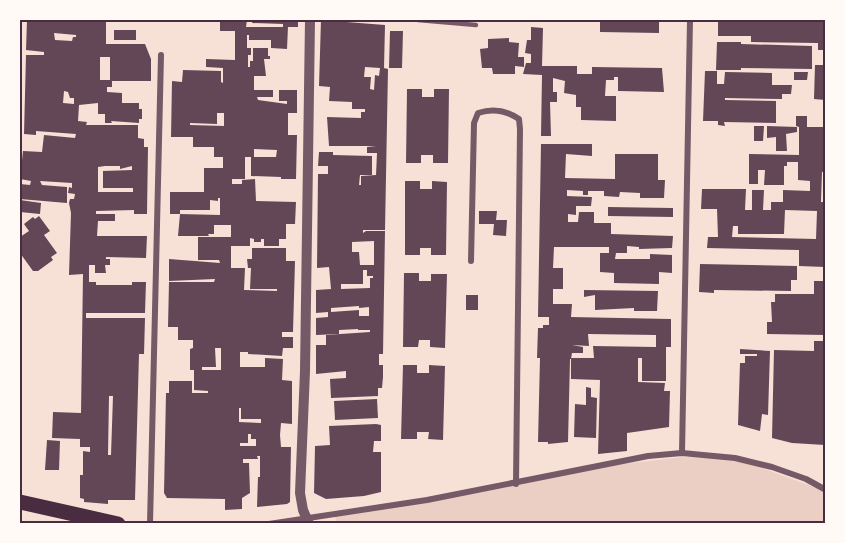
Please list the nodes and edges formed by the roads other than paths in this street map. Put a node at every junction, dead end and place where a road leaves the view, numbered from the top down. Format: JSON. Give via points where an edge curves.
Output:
{"nodes":[{"id":1,"x":310,"y":20,"type":"edge"},
{"id":2,"x":418,"y":20,"type":"edge"},
{"id":3,"x":690,"y":20,"type":"edge"},
{"id":4,"x":476,"y":25,"type":"dead end"},
{"id":5,"x":161,"y":55,"type":"dead end"},
{"id":6,"x":471,"y":261,"type":"dead end"},
{"id":7,"x":682,"y":453,"type":"junction"},
{"id":8,"x":516,"y":484,"type":"junction"},
{"id":9,"x":825,"y":490,"type":"edge"},
{"id":10,"x":20,"y":502,"type":"edge"},
{"id":11,"x":308,"y":521,"type":"edge"},
{"id":12,"x":118,"y":524,"type":"edge"},
{"id":13,"x":150,"y":524,"type":"edge"},
{"id":14,"x":269,"y":524,"type":"edge"}],
"edges":[{"from":1,"to":11,"type":"street","via":[[300,493]]},
{"from":2,"to":4,"type":"lane"},
{"from":3,"to":7,"type":"street"},
{"from":5,"to":13,"type":"street"},
{"from":6,"to":8,"type":"street","via":[[474,123],[478,113],[486,110],[509,112],[519,118],[520,129]]},
{"from":7,"to":8,"type":"street","via":[[648,456]]},
{"from":7,"to":9,"type":"street","via":[[772,466]]},
{"from":8,"to":11,"type":"street"},
{"from":10,"to":12,"type":"main road"},
{"from":11,"to":14,"type":"street"}]}
